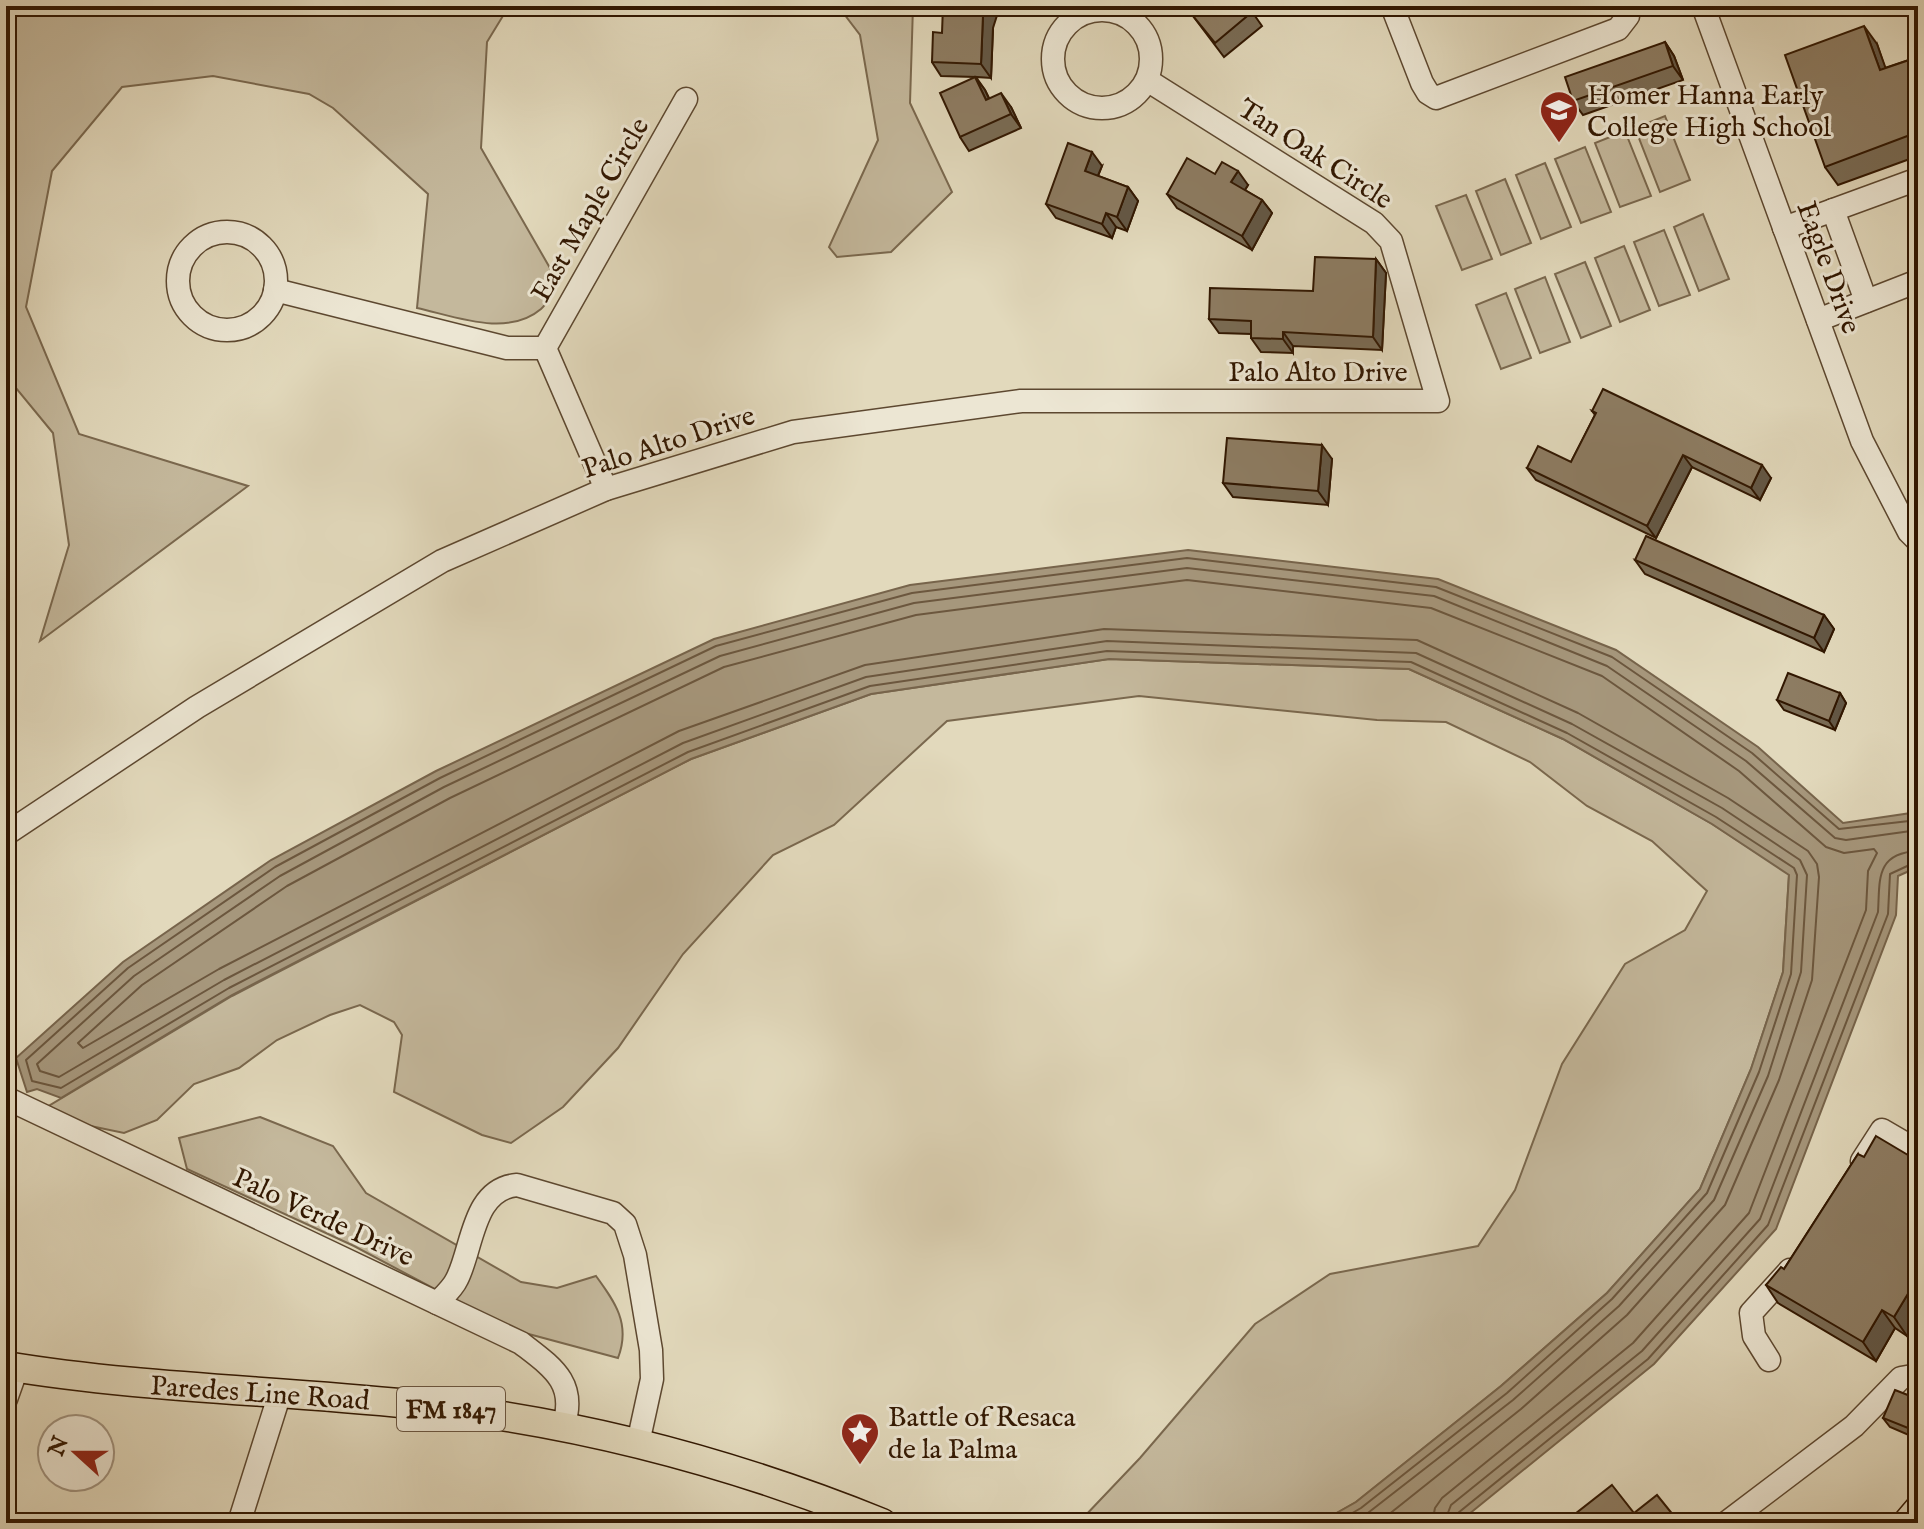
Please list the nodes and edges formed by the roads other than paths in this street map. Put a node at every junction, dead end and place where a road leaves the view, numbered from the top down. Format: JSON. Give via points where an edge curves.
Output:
{"nodes":[{"id":1,"x":1392,"y":6,"type":"edge"},
{"id":2,"x":1626,"y":6,"type":"edge"},
{"id":3,"x":1703,"y":6,"type":"edge"},
{"id":4,"x":1147,"y":80,"type":"junction"},
{"id":5,"x":686,"y":99,"type":"dead end"},
{"id":6,"x":1918,"y":179,"type":"edge"},
{"id":7,"x":1833,"y":210,"type":"junction"},
{"id":8,"x":1784,"y":228,"type":"junction"},
{"id":9,"x":1918,"y":281,"type":"edge"},
{"id":10,"x":275,"y":290,"type":"junction"},
{"id":11,"x":1866,"y":301,"type":"junction"},
{"id":12,"x":1818,"y":320,"type":"junction"},
{"id":13,"x":545,"y":348,"type":"junction"},
{"id":14,"x":1438,"y":401,"type":"joint"},
{"id":15,"x":606,"y":489,"type":"junction"},
{"id":16,"x":1918,"y":541,"type":"edge"},
{"id":17,"x":6,"y":834,"type":"edge"},
{"id":18,"x":6,"y":1098,"type":"edge"},
{"id":19,"x":1918,"y":1151,"type":"edge"},
{"id":20,"x":1850,"y":1179,"type":"edge"},
{"id":21,"x":1801,"y":1253,"type":"edge"},
{"id":22,"x":437,"y":1303,"type":"junction"},
{"id":23,"x":1769,"y":1360,"type":"dead end"},
{"id":24,"x":12,"y":1367,"type":"edge"},
{"id":25,"x":1918,"y":1375,"type":"edge"},
{"id":26,"x":280,"y":1393,"type":"junction"},
{"id":27,"x":6,"y":1399,"type":"edge"},
{"id":28,"x":563,"y":1427,"type":"junction"},
{"id":29,"x":638,"y":1443,"type":"junction"},
{"id":30,"x":1918,"y":1510,"type":"edge"},
{"id":31,"x":239,"y":1523,"type":"edge"},
{"id":32,"x":882,"y":1523,"type":"edge"},
{"id":33,"x":1726,"y":1523,"type":"edge"},
{"id":34,"x":1907,"y":1523,"type":"edge"}],
"edges":[{"from":1,"to":2,"type":"street","via":[[1422,83],[1436,98],[1618,29],[1628,16]]},
{"from":3,"to":8,"type":"street","name":"Eagle Drive"},
{"from":4,"to":4,"type":"street","via":[[1151,65],[1146,35],[1123,14],[1093,10],[1066,25],[1057,38],[1055,72],[1074,100],[1098,108],[1123,104]]},
{"from":4,"to":14,"type":"street","name":"Tan Oak Circle","via":[[1374,223],[1391,241]]},
{"from":5,"to":13,"type":"street","name":"East Maple Circle"},
{"from":6,"to":7,"type":"street"},
{"from":7,"to":8,"type":"street"},
{"from":7,"to":11,"type":"street"},
{"from":8,"to":12,"type":"street","name":"Eagle Drive"},
{"from":9,"to":11,"type":"street"},
{"from":10,"to":10,"type":"street","via":[[270,257],[260,244],[237,233],[212,234],[197,242],[179,270],[178,286],[190,314],[217,329],[247,325],[260,317]]},
{"from":10,"to":13,"type":"street","via":[[507,348]]},
{"from":11,"to":12,"type":"street"},
{"from":12,"to":16,"type":"street","name":"Eagle Drive","via":[[1862,441]]},
{"from":13,"to":15,"type":"street"},
{"from":14,"to":15,"type":"street","name":"Palo Alto Drive","via":[[1021,401],[793,432]]},
{"from":15,"to":17,"type":"street","name":"Palo Alto Drive","via":[[442,561],[197,707]]},
{"from":18,"to":22,"type":"street","name":"Palo Verde Drive"},
{"from":19,"to":20,"type":"street","via":[[1882,1130]]},
{"from":21,"to":23,"type":"street","via":[[1751,1313],[1754,1336]]},
{"from":22,"to":28,"type":"street","name":"Palo Verde Drive","via":[[521,1343],[550,1366],[564,1382],[570,1408]]},
{"from":22,"to":29,"type":"street","via":[[456,1283],[480,1210],[506,1186],[613,1213],[625,1224],[635,1255],[651,1350],[652,1379]]},
{"from":24,"to":26,"type":"main road","name":"Paredes Line Road","number":"FM 1847","via":[[112,1381]]},
{"from":24,"to":27,"type":"street"},
{"from":25,"to":33,"type":"street","via":[[1901,1378],[1854,1426]]},
{"from":26,"to":28,"type":"main road","name":"Paredes Line Road","number":"FM 1847","via":[[411,1404]]},
{"from":26,"to":31,"type":"street"},
{"from":28,"to":29,"type":"main road","name":"Paredes Line Road","number":"FM 1847"},
{"from":29,"to":32,"type":"main road","name":"Paredes Line Road","number":"FM 1847"},
{"from":30,"to":34,"type":"main road"}]}
